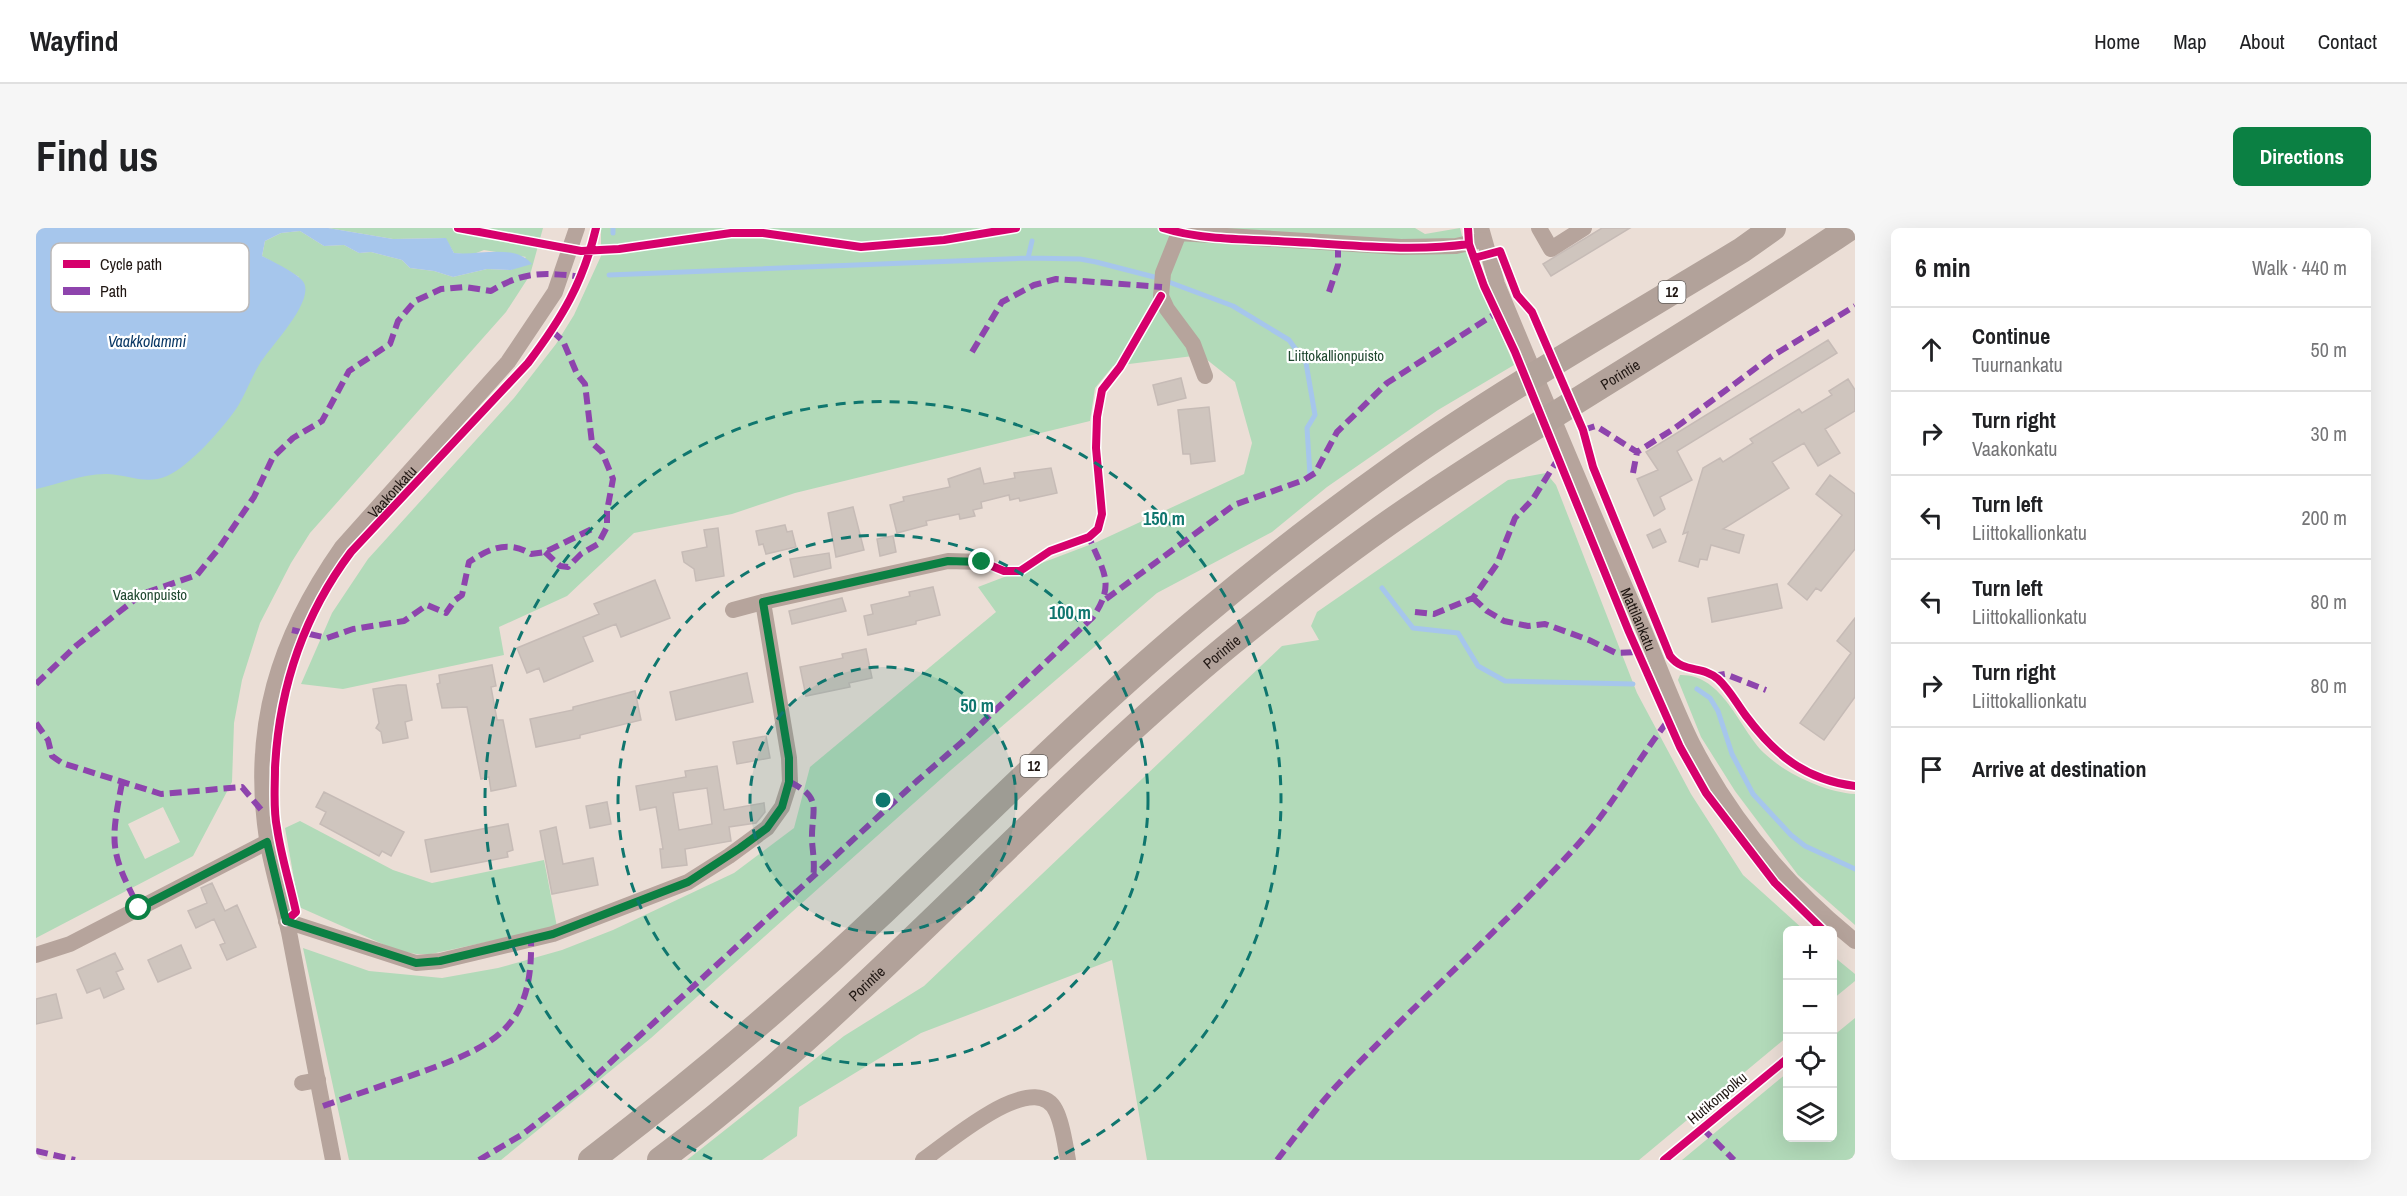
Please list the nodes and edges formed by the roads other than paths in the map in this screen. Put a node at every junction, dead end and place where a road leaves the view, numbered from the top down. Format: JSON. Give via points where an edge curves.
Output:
{"nodes":[{"id":1,"x":577,"y":228,"type":"edge"},
{"id":2,"x":1539,"y":228,"type":"edge"},
{"id":3,"x":1584,"y":228,"type":"edge"},
{"id":4,"x":1773,"y":228,"type":"edge"},
{"id":5,"x":1849,"y":228,"type":"edge"},
{"id":6,"x":1483,"y":241,"type":"edge"},
{"id":7,"x":1204,"y":376,"type":"dead end"},
{"id":8,"x":982,"y":562,"type":"dead end"},
{"id":9,"x":763,"y":602,"type":"junction"},
{"id":10,"x":733,"y":610,"type":"dead end"},
{"id":11,"x":267,"y":842,"type":"junction"},
{"id":12,"x":286,"y":921,"type":"junction"},
{"id":13,"x":1855,"y":941,"type":"edge"},
{"id":14,"x":36,"y":955,"type":"edge"},
{"id":15,"x":333,"y":1160,"type":"edge"},
{"id":16,"x":591,"y":1160,"type":"edge"},
{"id":17,"x":660,"y":1160,"type":"edge"},
{"id":18,"x":923,"y":1160,"type":"edge"},
{"id":19,"x":1068,"y":1160,"type":"edge"}],
"edges":[{"from":1,"to":11,"type":"street","name":"Vaakonkatu","via":[[563,275],[542,314],[508,362],[342,548],[318,581],[292,630],[270,694],[263,742]]},
{"from":2,"to":3,"type":"street","via":[[1551,249]]},
{"from":4,"to":16,"type":"highway","number":"12","via":[[1499,399],[1308,530],[1202,615],[1097,708],[768,1018]]},
{"from":5,"to":17,"type":"highway","name":"Porintie","via":[[1423,499],[1228,646],[795,1049]]},
{"from":6,"to":7,"type":"street","via":[[1456,246],[1401,247],[1179,233],[1161,296],[1193,344]]},
{"from":6,"to":13,"type":"street","name":"Mattilankatu","via":[[1603,540],[1692,743],[1729,806],[1784,878]]},
{"from":8,"to":9,"type":"street","via":[[948,561]]},
{"from":9,"to":10,"type":"street"},
{"from":9,"to":12,"type":"street","via":[[788,749],[789,782],[782,807],[767,828],[729,856],[688,882],[574,927],[440,961],[416,963],[393,958]]},
{"from":11,"to":12,"type":"street","name":"Vaakonkatu"},
{"from":11,"to":14,"type":"street","via":[[70,944]]},
{"from":12,"to":15,"type":"street","name":"Vaakonkatu","via":[[310,1082]]},
{"from":18,"to":19,"type":"street","via":[[1009,1101],[1031,1095],[1045,1099],[1056,1109]]}]}
